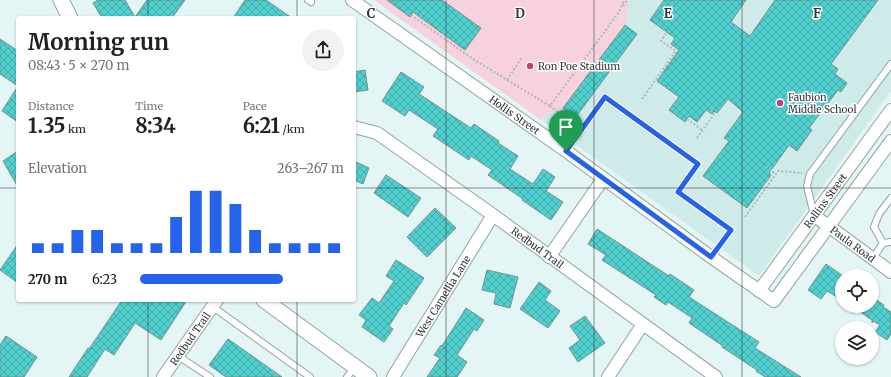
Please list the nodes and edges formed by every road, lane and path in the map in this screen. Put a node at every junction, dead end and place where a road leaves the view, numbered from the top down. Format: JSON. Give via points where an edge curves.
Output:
{"nodes":[{"id":1,"x":61,"y":0,"type":"edge"},
{"id":2,"x":352,"y":0,"type":"edge"},
{"id":3,"x":626,"y":0,"type":"edge"},
{"id":4,"x":411,"y":15,"type":"dead end"},
{"id":5,"x":69,"y":16,"type":"edge"},
{"id":6,"x":667,"y":32,"type":"dead end"},
{"id":7,"x":522,"y":57,"type":"dead end"},
{"id":8,"x":891,"y":64,"type":"edge"},
{"id":9,"x":507,"y":80,"type":"junction"},
{"id":10,"x":642,"y":99,"type":"dead end"},
{"id":11,"x":550,"y":106,"type":"junction"},
{"id":12,"x":712,"y":110,"type":"dead end"},
{"id":13,"x":891,"y":110,"type":"edge"},
{"id":14,"x":687,"y":119,"type":"dead end"},
{"id":15,"x":356,"y":127,"type":"edge"},
{"id":16,"x":583,"y":127,"type":"junction"},
{"id":17,"x":702,"y":130,"type":"junction"},
{"id":18,"x":697,"y":138,"type":"dead end"},
{"id":19,"x":891,"y":141,"type":"edge"},
{"id":20,"x":566,"y":151,"type":"junction"},
{"id":21,"x":766,"y":167,"type":"dead end"},
{"id":22,"x":804,"y":173,"type":"dead end"},
{"id":23,"x":776,"y":174,"type":"junction"},
{"id":24,"x":603,"y":179,"type":"junction"},
{"id":25,"x":891,"y":198,"type":"edge"},
{"id":26,"x":493,"y":215,"type":"junction"},
{"id":27,"x":815,"y":216,"type":"junction"},
{"id":28,"x":745,"y":217,"type":"dead end"},
{"id":29,"x":829,"y":227,"type":"junction"},
{"id":30,"x":891,"y":242,"type":"edge"},
{"id":31,"x":883,"y":243,"type":"junction"},
{"id":32,"x":550,"y":257,"type":"junction"},
{"id":33,"x":711,"y":257,"type":"junction"},
{"id":34,"x":872,"y":258,"type":"junction"},
{"id":35,"x":891,"y":272,"type":"edge"},
{"id":36,"x":759,"y":291,"type":"junction"},
{"id":37,"x":774,"y":301,"type":"joint"},
{"id":38,"x":266,"y":302,"type":"edge"},
{"id":39,"x":215,"y":303,"type":"edge"},
{"id":40,"x":643,"y":324,"type":"junction"},
{"id":41,"x":178,"y":356,"type":"junction"},
{"id":42,"x":351,"y":372,"type":"edge"},
{"id":43,"x":163,"y":377,"type":"edge"},
{"id":44,"x":210,"y":377,"type":"edge"},
{"id":45,"x":310,"y":377,"type":"edge"},
{"id":46,"x":369,"y":377,"type":"edge"},
{"id":47,"x":393,"y":377,"type":"edge"},
{"id":48,"x":608,"y":377,"type":"edge"},
{"id":49,"x":716,"y":377,"type":"edge"}],
"edges":[{"from":1,"to":5,"type":"street"},
{"from":2,"to":20,"type":"street","name":"Hollis Street"},
{"from":3,"to":11,"type":"path"},
{"from":4,"to":9,"type":"path"},
{"from":6,"to":10,"type":"path","via":[[661,41],[676,51]]},
{"from":7,"to":9,"type":"path"},
{"from":8,"to":27,"type":"lane","via":[[810,174],[807,186]]},
{"from":9,"to":11,"type":"path"},
{"from":11,"to":16,"type":"path"},
{"from":12,"to":17,"type":"path","via":[[710,111],[714,114]]},
{"from":13,"to":27,"type":"street","name":"Rollins Street"},
{"from":14,"to":17,"type":"path"},
{"from":15,"to":26,"type":"street","name":"Redbud Trail","via":[[377,132]]},
{"from":16,"to":20,"type":"lane"},
{"from":16,"to":33,"type":"lane","via":[[605,97],[698,164],[678,192],[731,230]]},
{"from":17,"to":18,"type":"path"},
{"from":19,"to":29,"type":"street","name":"Rollins Street"},
{"from":20,"to":24,"type":"street","name":"Hollis Street"},
{"from":21,"to":23,"type":"path"},
{"from":22,"to":23,"type":"path","via":[[778,171]]},
{"from":23,"to":28,"type":"path"},
{"from":24,"to":32,"type":"street"},
{"from":24,"to":33,"type":"street","name":"Hollis Street"},
{"from":25,"to":31,"type":"lane","via":[[879,214],[874,227]]},
{"from":26,"to":32,"type":"street","name":"Redbud Trail"},
{"from":26,"to":47,"type":"street","name":"West Camellia Lane"},
{"from":27,"to":29,"type":"street","name":"Paula Road"},
{"from":27,"to":36,"type":"street","name":"Rollins Street"},
{"from":29,"to":34,"type":"street","name":"Paula Road"},
{"from":29,"to":37,"type":"street","name":"Rollins Street"},
{"from":30,"to":31,"type":"lane"},
{"from":31,"to":34,"type":"lane"},
{"from":32,"to":40,"type":"street","name":"Redbud Trail"},
{"from":33,"to":36,"type":"street","name":"Hollis Street"},
{"from":34,"to":35,"type":"street","name":"Paula Road"},
{"from":36,"to":37,"type":"street","name":"Hollis Street"},
{"from":38,"to":42,"type":"street"},
{"from":39,"to":41,"type":"street","name":"Redbud Trail"},
{"from":39,"to":45,"type":"lane"},
{"from":40,"to":48,"type":"street"},
{"from":40,"to":49,"type":"street","name":"Redbud Trail"},
{"from":41,"to":43,"type":"street","name":"Redbud Trail"},
{"from":41,"to":44,"type":"lane"},
{"from":42,"to":46,"type":"street"}]}
